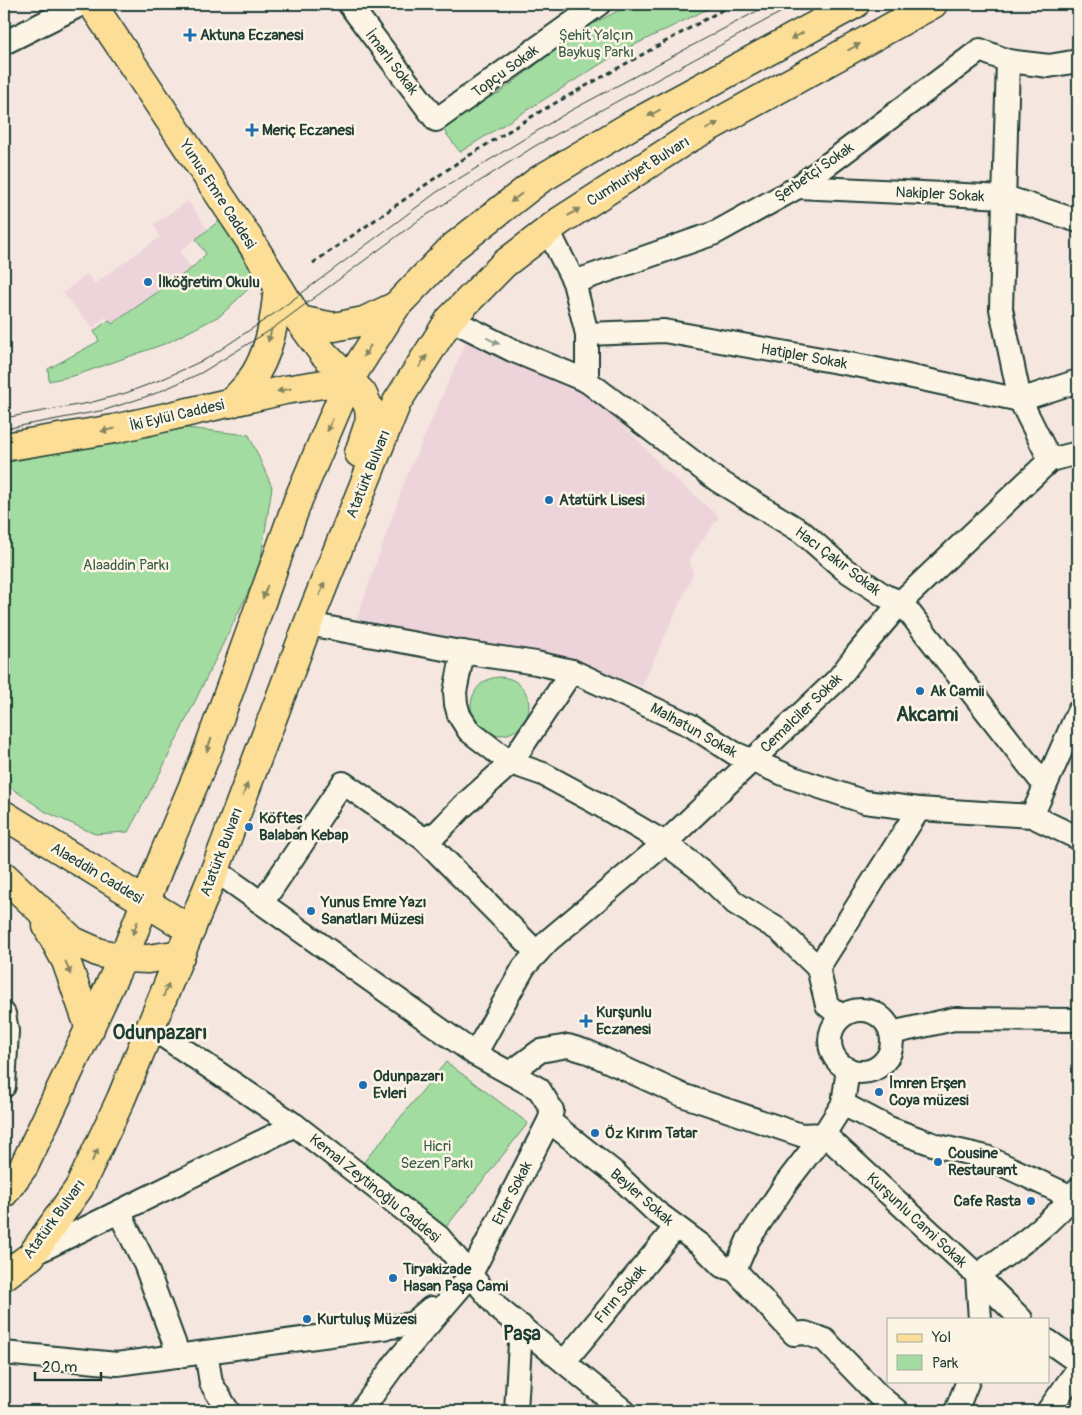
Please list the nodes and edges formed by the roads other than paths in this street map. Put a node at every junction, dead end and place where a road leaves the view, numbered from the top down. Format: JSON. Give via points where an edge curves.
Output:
{"nodes":[{"id":1,"x":82,"y":4,"type":"edge"},
{"id":2,"x":92,"y":4,"type":"edge"},
{"id":3,"x":349,"y":4,"type":"edge"},
{"id":4,"x":599,"y":4,"type":"edge"},
{"id":5,"x":855,"y":4,"type":"edge"},
{"id":6,"x":933,"y":4,"type":"edge"},
{"id":7,"x":4,"y":43,"type":"edge"},
{"id":8,"x":1008,"y":61,"type":"junction"},
{"id":9,"x":1078,"y":61,"type":"edge"},
{"id":10,"x":436,"y":120,"type":"joint"},
{"id":11,"x":798,"y":187,"type":"junction"},
{"id":12,"x":1004,"y":198,"type":"junction"},
{"id":13,"x":1078,"y":221,"type":"edge"},
{"id":14,"x":548,"y":230,"type":"junction"},
{"id":15,"x":574,"y":282,"type":"junction"},
{"id":16,"x":278,"y":286,"type":"junction"},
{"id":17,"x":396,"y":306,"type":"junction"},
{"id":18,"x":450,"y":319,"type":"junction"},
{"id":19,"x":299,"y":320,"type":"junction"},
{"id":20,"x":587,"y":334,"type":"junction"},
{"id":21,"x":587,"y":381,"type":"junction"},
{"id":22,"x":1078,"y":381,"type":"edge"},
{"id":23,"x":356,"y":386,"type":"junction"},
{"id":24,"x":1020,"y":400,"type":"junction"},
{"id":25,"x":397,"y":402,"type":"junction"},
{"id":26,"x":231,"y":403,"type":"junction"},
{"id":27,"x":4,"y":447,"type":"edge"},
{"id":28,"x":1078,"y":453,"type":"edge"},
{"id":29,"x":1050,"y":460,"type":"junction"},
{"id":30,"x":338,"y":550,"type":"junction"},
{"id":31,"x":901,"y":602,"type":"junction"},
{"id":32,"x":308,"y":624,"type":"junction"},
{"id":33,"x":463,"y":652,"type":"junction"},
{"id":34,"x":572,"y":671,"type":"junction"},
{"id":35,"x":1078,"y":712,"type":"edge"},
{"id":36,"x":751,"y":760,"type":"junction"},
{"id":37,"x":511,"y":763,"type":"junction"},
{"id":38,"x":1045,"y":786,"type":"junction"},
{"id":39,"x":919,"y":809,"type":"junction"},
{"id":40,"x":4,"y":816,"type":"edge"},
{"id":41,"x":1032,"y":816,"type":"junction"},
{"id":42,"x":1078,"y":838,"type":"edge"},
{"id":43,"x":424,"y":839,"type":"junction"},
{"id":44,"x":665,"y":843,"type":"junction"},
{"id":45,"x":215,"y":870,"type":"junction"},
{"id":46,"x":4,"y":876,"type":"edge"},
{"id":47,"x":145,"y":902,"type":"junction"},
{"id":48,"x":262,"y":904,"type":"junction"},
{"id":49,"x":38,"y":909,"type":"junction"},
{"id":50,"x":186,"y":942,"type":"junction"},
{"id":51,"x":537,"y":953,"type":"junction"},
{"id":52,"x":123,"y":958,"type":"junction"},
{"id":53,"x":818,"y":968,"type":"junction"},
{"id":54,"x":4,"y":1014,"type":"edge"},
{"id":55,"x":841,"y":1016,"type":"junction"},
{"id":56,"x":1078,"y":1019,"type":"edge"},
{"id":57,"x":150,"y":1027,"type":"junction"},
{"id":58,"x":90,"y":1029,"type":"junction"},
{"id":59,"x":891,"y":1033,"type":"junction"},
{"id":60,"x":475,"y":1054,"type":"junction"},
{"id":61,"x":848,"y":1069,"type":"junction"},
{"id":62,"x":510,"y":1073,"type":"junction"},
{"id":63,"x":4,"y":1084,"type":"edge"},
{"id":64,"x":843,"y":1104,"type":"junction"},
{"id":65,"x":550,"y":1115,"type":"junction"},
{"id":66,"x":295,"y":1124,"type":"junction"},
{"id":67,"x":824,"y":1134,"type":"junction"},
{"id":68,"x":4,"y":1193,"type":"edge"},
{"id":69,"x":1076,"y":1195,"type":"edge"},
{"id":70,"x":119,"y":1212,"type":"junction"},
{"id":71,"x":676,"y":1226,"type":"junction"},
{"id":72,"x":31,"y":1256,"type":"junction"},
{"id":73,"x":735,"y":1270,"type":"junction"},
{"id":74,"x":977,"y":1275,"type":"junction"},
{"id":75,"x":4,"y":1276,"type":"edge"},
{"id":76,"x":470,"y":1276,"type":"junction"},
{"id":77,"x":980,"y":1318,"type":"edge"},
{"id":78,"x":1020,"y":1318,"type":"edge"},
{"id":79,"x":521,"y":1326,"type":"junction"},
{"id":80,"x":1050,"y":1342,"type":"edge"},
{"id":81,"x":206,"y":1352,"type":"junction"},
{"id":82,"x":4,"y":1353,"type":"edge"},
{"id":83,"x":179,"y":1356,"type":"junction"},
{"id":84,"x":564,"y":1362,"type":"junction"},
{"id":85,"x":1078,"y":1362,"type":"edge"},
{"id":86,"x":1078,"y":1369,"type":"edge"},
{"id":87,"x":968,"y":1382,"type":"edge"},
{"id":88,"x":228,"y":1411,"type":"edge"},
{"id":89,"x":361,"y":1411,"type":"edge"},
{"id":90,"x":516,"y":1411,"type":"edge"},
{"id":91,"x":624,"y":1411,"type":"edge"},
{"id":92,"x":897,"y":1411,"type":"edge"},
{"id":93,"x":956,"y":1411,"type":"edge"},
{"id":94,"x":1048,"y":1411,"type":"edge"}],
"edges":[{"from":1,"to":7,"type":"street"},
{"from":2,"to":16,"type":"main road","name":"Yunus Emre Caddesi"},
{"from":3,"to":10,"type":"street","name":"İmarlı Sokak"},
{"from":4,"to":10,"type":"street","name":"Topçu Sokak"},
{"from":5,"to":17,"type":"main road","one_way":true,"via":[[630,126],[539,180],[452,248]]},
{"from":14,"to":6,"type":"main road","name":"Cumhuriyet Bulvarı","one_way":true,"via":[[686,140]]},
{"from":8,"to":9,"type":"street","via":[[1049,66]]},
{"from":8,"to":11,"type":"street","name":"Şerbetçi Sokak","via":[[980,50]]},
{"from":8,"to":12,"type":"street"},
{"from":11,"to":12,"type":"street","name":"Nakipler Sokak"},
{"from":11,"to":15,"type":"street","name":"Şerbetçi Sokak","via":[[714,233]]},
{"from":12,"to":13,"type":"street","name":"Nakipler Sokak"},
{"from":12,"to":24,"type":"street","via":[[1001,309]]},
{"from":14,"to":15,"type":"street"},
{"from":14,"to":18,"type":"main road","name":"Cumhuriyet Bulvarı","via":[[504,264]]},
{"from":15,"to":20,"type":"street"},
{"from":16,"to":19,"type":"main road","name":"Yunus Emre Caddesi"},
{"from":16,"to":26,"type":"main road","one_way":true,"via":[[274,321],[261,365]]},
{"from":17,"to":19,"type":"main road","via":[[364,321],[334,327]]},
{"from":17,"to":23,"type":"main road","one_way":true},
{"from":18,"to":21,"type":"street","name":"Hacı Çakır Sokak","one_way":true,"via":[[512,350]]},
{"from":25,"to":18,"type":"main road","name":"Cumhuriyet Bulvarı","one_way":true},
{"from":19,"to":23,"type":"main road","name":"Yunus Emre Caddesi","via":[[323,353]]},
{"from":20,"to":21,"type":"street"},
{"from":20,"to":24,"type":"street","name":"Hatipler Sokak","via":[[664,331],[866,367]]},
{"from":21,"to":31,"type":"street","name":"Hacı Çakır Sokak","via":[[717,480],[802,532],[844,569],[885,596]]},
{"from":22,"to":24,"type":"street"},
{"from":23,"to":25,"type":"main road","via":[[380,400]]},
{"from":23,"to":26,"type":"main road","name":"İki Eylül Caddesi","one_way":true,"via":[[285,390]]},
{"from":23,"to":30,"type":"main road","via":[[369,408],[370,420],[332,523],[332,536]]},
{"from":23,"to":47,"type":"main road","one_way":true,"via":[[298,500],[205,758]]},
{"from":24,"to":29,"type":"street"},
{"from":25,"to":30,"type":"main road","name":"Atatürk Bulvarı"},
{"from":26,"to":27,"type":"main road","name":"İki Eylül Caddesi","one_way":true,"via":[[114,429]]},
{"from":28,"to":29,"type":"street"},
{"from":29,"to":31,"type":"street","name":"Cemalciler Sokak"},
{"from":32,"to":30,"type":"main road","name":"Atatürk Bulvarı","one_way":true},
{"from":31,"to":36,"type":"street","name":"Cemalciler Sokak","via":[[838,679]]},
{"from":31,"to":38,"type":"street","name":"Hacı Çakır Sokak"},
{"from":32,"to":33,"type":"street","name":"Malhatun Sokak"},
{"from":45,"to":32,"type":"main road","name":"Atatürk Bulvarı","one_way":true},
{"from":33,"to":34,"type":"street","name":"Malhatun Sokak"},
{"from":33,"to":37,"type":"street","via":[[455,692],[459,715],[469,731]]},
{"from":34,"to":36,"type":"street","name":"Malhatun Sokak","via":[[692,726],[734,754]]},
{"from":34,"to":37,"type":"street"},
{"from":35,"to":38,"type":"street"},
{"from":36,"to":39,"type":"street","name":"Malhatun Sokak","via":[[865,802]]},
{"from":36,"to":44,"type":"street","name":"Cemalciler Sokak"},
{"from":37,"to":43,"type":"street","via":[[438,832]]},
{"from":37,"to":44,"type":"street","via":[[542,774]]},
{"from":38,"to":41,"type":"street"},
{"from":39,"to":41,"type":"street","name":"Malhatun Sokak"},
{"from":39,"to":53,"type":"street"},
{"from":40,"to":47,"type":"main road","name":"Alaeddin Caddesi"},
{"from":41,"to":42,"type":"street","name":"Malhatun Sokak"},
{"from":43,"to":48,"type":"street","via":[[342,783]]},
{"from":43,"to":51,"type":"street"},
{"from":44,"to":51,"type":"street","name":"Cemalciler Sokak"},
{"from":44,"to":53,"type":"street","via":[[702,871],[735,903],[779,930]]},
{"from":45,"to":48,"type":"street","name":"Beyler Sokak"},
{"from":45,"to":50,"type":"main road","name":"Atatürk Bulvarı"},
{"from":46,"to":49,"type":"main road"},
{"from":47,"to":50,"type":"main road","name":"Alaeddin Caddesi"},
{"from":47,"to":52,"type":"main road","one_way":true},
{"from":48,"to":60,"type":"street","name":"Beyler Sokak"},
{"from":49,"to":52,"type":"main road","via":[[73,941],[100,953]]},
{"from":49,"to":58,"type":"main road","one_way":true,"via":[[66,961]]},
{"from":50,"to":52,"type":"main road","via":[[148,960]]},
{"from":57,"to":50,"type":"main road","name":"Atatürk Bulvarı","one_way":true},
{"from":51,"to":60,"type":"street","name":"Cemalciler Sokak","via":[[524,967]]},
{"from":52,"to":58,"type":"main road"},
{"from":53,"to":55,"type":"street","via":[[827,1005]]},
{"from":54,"to":63,"type":"street","via":[[7,1031]]},
{"from":55,"to":59,"type":"street","via":[[850,1011],[872,1011],[881,1017]]},
{"from":55,"to":61,"type":"street","via":[[830,1034],[830,1045],[833,1055]]},
{"from":56,"to":59,"type":"street","via":[[954,1019]]},
{"from":57,"to":66,"type":"street","name":"Kemal Zeytinoğlu Caddesi"},
{"from":72,"to":57,"type":"main road","name":"Atatürk Bulvarı","one_way":true,"via":[[80,1188],[121,1100]]},
{"from":58,"to":68,"type":"main road","via":[[24,1166]]},
{"from":59,"to":61,"type":"street","via":[[889,1053],[876,1068],[857,1072]]},
{"from":60,"to":62,"type":"street","name":"Beyler Sokak"},
{"from":61,"to":64,"type":"street"},
{"from":62,"to":65,"type":"street","name":"Beyler Sokak","via":[[539,1089]]},
{"from":62,"to":67,"type":"street","via":[[540,1051],[568,1046],[682,1095],[801,1135]]},
{"from":64,"to":67,"type":"street"},
{"from":64,"to":69,"type":"street","via":[[889,1128],[938,1146],[986,1157]]},
{"from":65,"to":71,"type":"street","name":"Beyler Sokak","via":[[655,1211]]},
{"from":65,"to":76,"type":"street","name":"Erler Sokak"},
{"from":66,"to":70,"type":"street"},
{"from":66,"to":76,"type":"street","name":"Kemal Zeytinoğlu Caddesi","via":[[439,1237]]},
{"from":67,"to":73,"type":"street","via":[[748,1240]]},
{"from":67,"to":74,"type":"street","name":"Kurşunlu Cami Sokak"},
{"from":69,"to":74,"type":"street","via":[[1017,1248]]},
{"from":70,"to":72,"type":"street"},
{"from":70,"to":83,"type":"street","via":[[145,1264]]},
{"from":71,"to":73,"type":"street","name":"Beyler Sokak","via":[[722,1266]]},
{"from":71,"to":84,"type":"street","name":"Fırın Sokak"},
{"from":72,"to":75,"type":"main road","name":"Atatürk Bulvarı"},
{"from":73,"to":92,"type":"street","name":"Beyler Sokak","via":[[794,1334],[805,1333],[825,1340]]},
{"from":74,"to":77,"type":"street","name":"Kurşunlu Cami Sokak"},
{"from":74,"to":78,"type":"street"},
{"from":76,"to":79,"type":"street","name":"Kemal Zeytinoğlu Caddesi","via":[[499,1309]]},
{"from":76,"to":81,"type":"street","via":[[412,1324]]},
{"from":76,"to":89,"type":"street","via":[[397,1361]]},
{"from":79,"to":84,"type":"street","name":"Kemal Zeytinoğlu Caddesi"},
{"from":79,"to":90,"type":"street"},
{"from":80,"to":85,"type":"street"},
{"from":81,"to":83,"type":"street"},
{"from":81,"to":88,"type":"street","via":[[211,1383]]},
{"from":82,"to":83,"type":"street","via":[[117,1364]]},
{"from":84,"to":91,"type":"street","name":"Kemal Zeytinoğlu Caddesi"},
{"from":86,"to":94,"type":"street"},
{"from":87,"to":93,"type":"street"}]}
